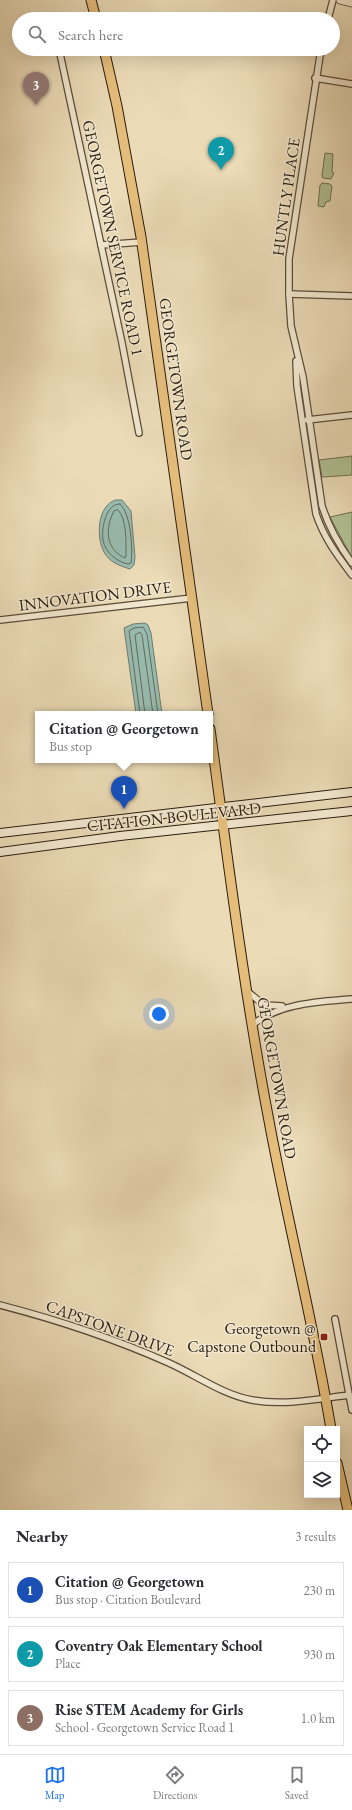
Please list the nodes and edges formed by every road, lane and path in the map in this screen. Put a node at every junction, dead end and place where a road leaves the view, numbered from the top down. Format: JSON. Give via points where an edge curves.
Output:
{"nodes":[{"id":1,"x":91,"y":0,"type":"edge"},
{"id":2,"x":333,"y":0,"type":"edge"},
{"id":3,"x":340,"y":0,"type":"edge"},
{"id":4,"x":352,"y":3,"type":"edge"},
{"id":5,"x":94,"y":12,"type":"edge"},
{"id":6,"x":330,"y":12,"type":"edge"},
{"id":7,"x":60,"y":56,"type":"edge"},
{"id":8,"x":106,"y":56,"type":"edge"},
{"id":9,"x":320,"y":56,"type":"edge"},
{"id":10,"x":315,"y":78,"type":"junction"},
{"id":11,"x":352,"y":84,"type":"edge"},
{"id":12,"x":142,"y":242,"type":"junction"},
{"id":13,"x":101,"y":246,"type":"junction"},
{"id":14,"x":289,"y":294,"type":"junction"},
{"id":15,"x":352,"y":296,"type":"edge"},
{"id":16,"x":295,"y":348,"type":"junction"},
{"id":17,"x":352,"y":414,"type":"edge"},
{"id":18,"x":309,"y":420,"type":"junction"},
{"id":19,"x":302,"y":421,"type":"junction"},
{"id":20,"x":139,"y":433,"type":"dead end"},
{"id":21,"x":352,"y":563,"type":"edge"},
{"id":22,"x":352,"y":575,"type":"edge"},
{"id":23,"x":192,"y":598,"type":"junction"},
{"id":24,"x":0,"y":620,"type":"edge"},
{"id":25,"x":208,"y":711,"type":"edge"},
{"id":26,"x":213,"y":752,"type":"edge"},
{"id":27,"x":352,"y":792,"type":"edge"},
{"id":28,"x":220,"y":807,"type":"junction"},
{"id":29,"x":352,"y":811,"type":"edge"},
{"id":30,"x":223,"y":825,"type":"junction"},
{"id":31,"x":0,"y":833,"type":"edge"},
{"id":32,"x":0,"y":852,"type":"edge"},
{"id":33,"x":246,"y":991,"type":"junction"},
{"id":34,"x":352,"y":999,"type":"edge"},
{"id":35,"x":295,"y":1006,"type":"junction"},
{"id":36,"x":252,"y":1025,"type":"junction"},
{"id":37,"x":0,"y":1305,"type":"edge"},
{"id":38,"x":335,"y":1319,"type":"dead end"},
{"id":39,"x":349,"y":1395,"type":"junction"},
{"id":40,"x":326,"y":1398,"type":"junction"},
{"id":41,"x":352,"y":1410,"type":"edge"},
{"id":42,"x":331,"y":1426,"type":"edge"},
{"id":43,"x":340,"y":1476,"type":"edge"},
{"id":44,"x":348,"y":1510,"type":"edge"}],
"edges":[{"from":1,"to":5,"type":"main road"},
{"from":2,"to":6,"type":"street"},
{"from":3,"to":4,"type":"street"},
{"from":7,"to":13,"type":"street","name":"GEORGETOWN SERVICE ROAD 1"},
{"from":8,"to":12,"type":"main road","name":"GEORGETOWN ROAD","via":[[122,127]]},
{"from":9,"to":10,"type":"street","name":"HUNTLY PLACE"},
{"from":10,"to":11,"type":"street"},
{"from":10,"to":14,"type":"street","name":"HUNTLY PLACE","via":[[289,259]]},
{"from":12,"to":13,"type":"street"},
{"from":12,"to":23,"type":"main road","name":"GEORGETOWN ROAD"},
{"from":13,"to":20,"type":"street","name":"GEORGETOWN SERVICE ROAD 1"},
{"from":14,"to":15,"type":"street"},
{"from":14,"to":16,"type":"street","name":"HUNTLY PLACE"},
{"from":16,"to":18,"type":"street","name":"HUNTLY PLACE","via":[[303,377]]},
{"from":16,"to":19,"type":"street","name":"HUNTLY PLACE"},
{"from":17,"to":18,"type":"street"},
{"from":18,"to":19,"type":"street"},
{"from":18,"to":21,"type":"street","name":"HUNTLY PLACE","via":[[324,511],[336,541]]},
{"from":19,"to":22,"type":"street","name":"HUNTLY PLACE","via":[[320,528],[331,548]]},
{"from":23,"to":24,"type":"street","name":"INNOVATION DRIVE"},
{"from":23,"to":25,"type":"main road","name":"GEORGETOWN ROAD"},
{"from":26,"to":28,"type":"main road","name":"GEORGETOWN ROAD"},
{"from":27,"to":28,"type":"main road","name":"CITATION BOULEVARD"},
{"from":28,"to":30,"type":"main road","name":"GEORGETOWN ROAD"},
{"from":28,"to":31,"type":"main road","name":"CITATION BOULEVARD"},
{"from":29,"to":30,"type":"main road","name":"CITATION BOULEVARD"},
{"from":30,"to":32,"type":"main road","name":"CITATION BOULEVARD"},
{"from":30,"to":33,"type":"main road","name":"GEORGETOWN ROAD"},
{"from":33,"to":35,"type":"street","via":[[264,1005]]},
{"from":33,"to":36,"type":"main road","name":"GEORGETOWN ROAD"},
{"from":34,"to":35,"type":"street"},
{"from":35,"to":36,"type":"street","via":[[273,1011]]},
{"from":36,"to":40,"type":"main road","name":"GEORGETOWN ROAD","via":[[270,1129]]},
{"from":37,"to":40,"type":"street","name":"CAPSTONE DRIVE","via":[[109,1338],[251,1400],[286,1402]]},
{"from":38,"to":39,"type":"street"},
{"from":39,"to":40,"type":"street","name":"CAPSTONE DRIVE"},
{"from":39,"to":41,"type":"street"},
{"from":40,"to":42,"type":"main road","name":"GEORGETOWN ROAD"},
{"from":43,"to":44,"type":"main road"}]}
